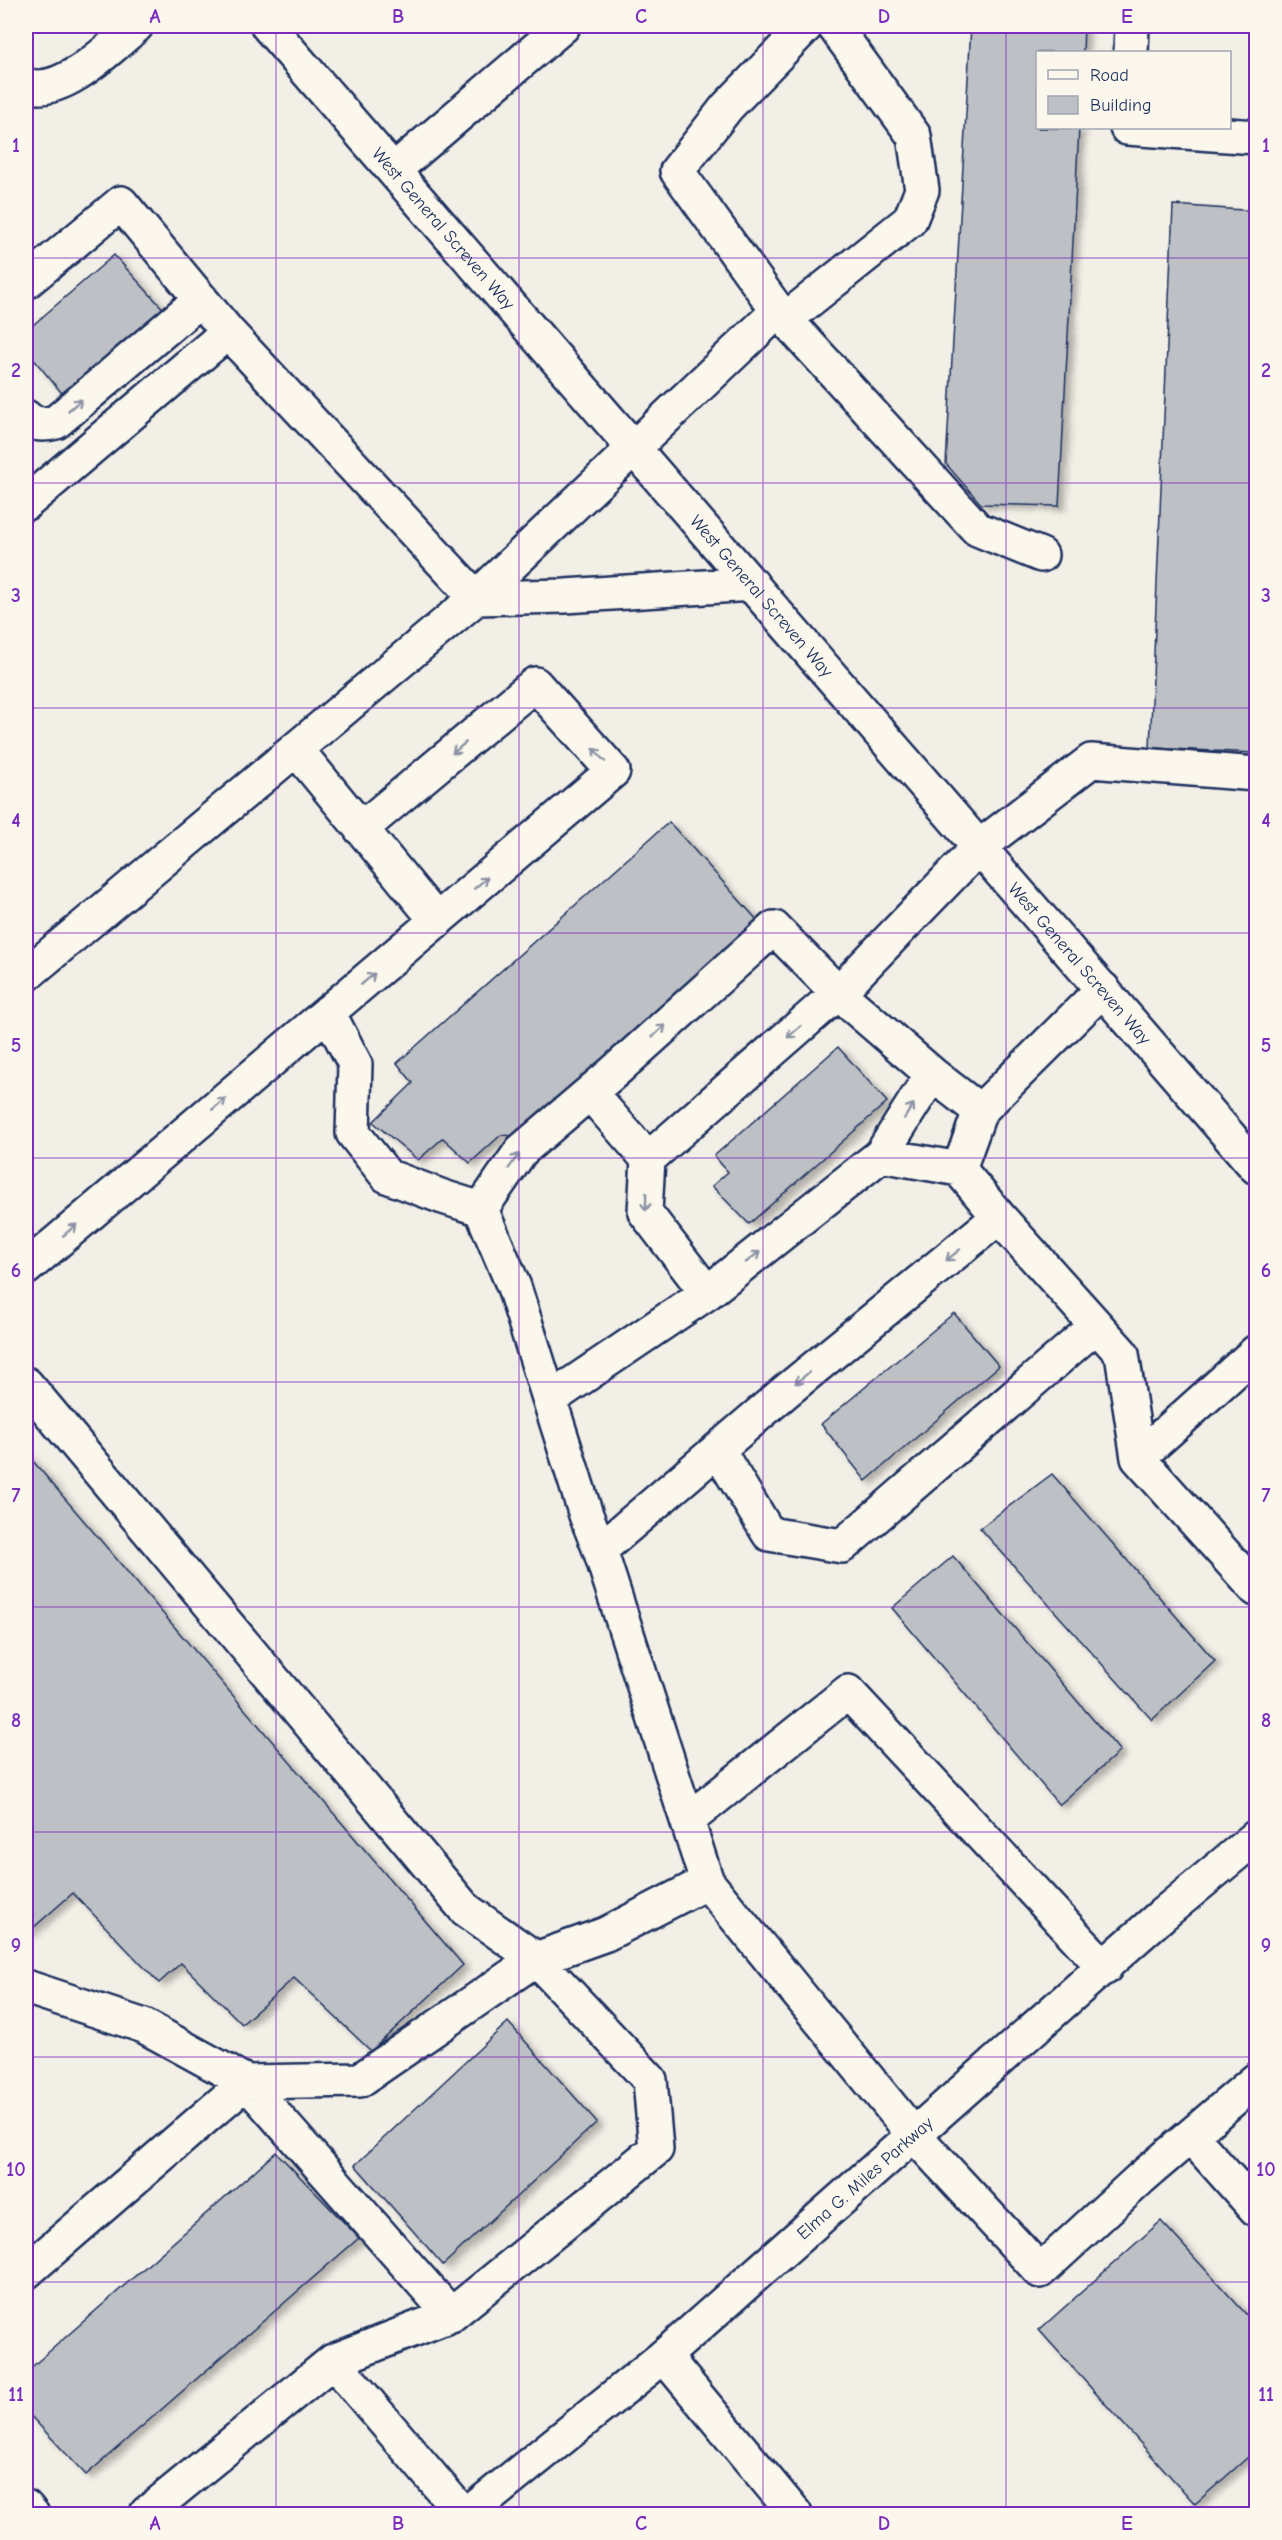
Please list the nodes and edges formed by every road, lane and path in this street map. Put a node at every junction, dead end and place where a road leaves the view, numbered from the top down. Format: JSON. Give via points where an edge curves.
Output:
{"nodes":[{"id":1,"x":136,"y":26,"type":"edge"},
{"id":2,"x":268,"y":26,"type":"edge"},
{"id":3,"x":563,"y":26,"type":"edge"},
{"id":4,"x":806,"y":26,"type":"edge"},
{"id":5,"x":834,"y":26,"type":"edge"},
{"id":6,"x":1132,"y":26,"type":"edge"},
{"id":7,"x":1131,"y":51,"type":"edge"},
{"id":8,"x":26,"y":85,"type":"edge"},
{"id":9,"x":1141,"y":129,"type":"edge"},
{"id":10,"x":1257,"y":137,"type":"edge"},
{"id":11,"x":394,"y":170,"type":"junction"},
{"id":12,"x":26,"y":282,"type":"edge"},
{"id":13,"x":201,"y":298,"type":"junction"},
{"id":14,"x":782,"y":315,"type":"junction"},
{"id":15,"x":228,"y":332,"type":"junction"},
{"id":16,"x":26,"y":417,"type":"edge"},
{"id":17,"x":634,"y":447,"type":"junction"},
{"id":18,"x":31,"y":488,"type":"edge"},
{"id":19,"x":1041,"y":555,"type":"dead end"},
{"id":20,"x":752,"y":584,"type":"junction"},
{"id":21,"x":476,"y":598,"type":"junction"},
{"id":22,"x":296,"y":749,"type":"junction"},
{"id":23,"x":1257,"y":774,"type":"edge"},
{"id":24,"x":362,"y":829,"type":"junction"},
{"id":25,"x":979,"y":847,"type":"junction"},
{"id":26,"x":436,"y":921,"type":"junction"},
{"id":27,"x":26,"y":975,"type":"edge"},
{"id":28,"x":1103,"y":989,"type":"junction"},
{"id":29,"x":838,"y":993,"type":"junction"},
{"id":30,"x":328,"y":1012,"type":"junction"},
{"id":31,"x":932,"y":1074,"type":"junction"},
{"id":32,"x":590,"y":1093,"type":"junction"},
{"id":33,"x":980,"y":1112,"type":"junction"},
{"id":34,"x":881,"y":1155,"type":"junction"},
{"id":35,"x":648,"y":1159,"type":"junction"},
{"id":36,"x":1257,"y":1167,"type":"edge"},
{"id":37,"x":959,"y":1169,"type":"junction"},
{"id":38,"x":481,"y":1209,"type":"junction"},
{"id":39,"x":999,"y":1218,"type":"junction"},
{"id":40,"x":26,"y":1268,"type":"edge"},
{"id":41,"x":707,"y":1293,"type":"junction"},
{"id":42,"x":1096,"y":1326,"type":"junction"},
{"id":43,"x":1257,"y":1352,"type":"edge"},
{"id":44,"x":26,"y":1384,"type":"edge"},
{"id":45,"x":550,"y":1399,"type":"junction"},
{"id":46,"x":718,"y":1450,"type":"junction"},
{"id":47,"x":1138,"y":1458,"type":"junction"},
{"id":48,"x":600,"y":1550,"type":"junction"},
{"id":49,"x":1256,"y":1586,"type":"edge"},
{"id":50,"x":688,"y":1821,"type":"junction"},
{"id":51,"x":1257,"y":1837,"type":"edge"},
{"id":52,"x":707,"y":1882,"type":"junction"},
{"id":53,"x":536,"y":1959,"type":"junction"},
{"id":54,"x":1105,"y":1968,"type":"junction"},
{"id":55,"x":26,"y":1990,"type":"edge"},
{"id":56,"x":1257,"y":2080,"type":"edge"},
{"id":57,"x":246,"y":2082,"type":"junction"},
{"id":58,"x":914,"y":2135,"type":"junction"},
{"id":59,"x":1191,"y":2136,"type":"junction"},
{"id":60,"x":1257,"y":2209,"type":"edge"},
{"id":61,"x":26,"y":2272,"type":"edge"},
{"id":62,"x":451,"y":2314,"type":"junction"},
{"id":63,"x":664,"y":2356,"type":"junction"},
{"id":64,"x":333,"y":2361,"type":"junction"},
{"id":65,"x":26,"y":2507,"type":"edge"},
{"id":66,"x":147,"y":2513,"type":"dead end"},
{"id":67,"x":790,"y":2513,"type":"edge"},
{"id":68,"x":32,"y":2514,"type":"edge"},
{"id":69,"x":463,"y":2514,"type":"edge"},
{"id":70,"x":468,"y":2514,"type":"edge"}],
"edges":[{"from":1,"to":8,"type":"main road","via":[[85,69],[54,85]]},
{"from":2,"to":11,"type":"main road","name":"West General Screven Way"},
{"from":3,"to":11,"type":"main road"},
{"from":4,"to":14,"type":"main road","via":[[727,107],[677,171]]},
{"from":5,"to":14,"type":"main road","via":[[914,136],[922,190],[910,220]]},
{"from":6,"to":7,"type":"main road"},
{"from":9,"to":10,"type":"main road"},
{"from":11,"to":17,"type":"main road","name":"West General Screven Way"},
{"from":12,"to":13,"type":"main road","via":[[121,203]]},
{"from":13,"to":15,"type":"main road"},
{"from":16,"to":13,"type":"main road","one_way":true,"via":[[44,425],[56,422]]},
{"from":14,"to":17,"type":"main road"},
{"from":14,"to":19,"type":"main road","via":[[976,529]]},
{"from":15,"to":18,"type":"main road"},
{"from":15,"to":21,"type":"main road"},
{"from":17,"to":20,"type":"main road","name":"West General Screven Way"},
{"from":17,"to":21,"type":"main road"},
{"from":20,"to":21,"type":"main road"},
{"from":20,"to":25,"type":"main road","name":"West General Screven Way"},
{"from":21,"to":22,"type":"main road"},
{"from":22,"to":24,"type":"main road"},
{"from":22,"to":27,"type":"main road"},
{"from":23,"to":25,"type":"main road","via":[[1091,761]]},
{"from":24,"to":26,"type":"main road"},
{"from":26,"to":24,"type":"main road","one_way":true,"via":[[613,771],[535,684]]},
{"from":25,"to":28,"type":"main road","name":"West General Screven Way"},
{"from":25,"to":29,"type":"main road"},
{"from":30,"to":26,"type":"main road","one_way":true},
{"from":28,"to":33,"type":"main road"},
{"from":28,"to":36,"type":"main road","name":"West General Screven Way"},
{"from":29,"to":31,"type":"main road"},
{"from":32,"to":29,"type":"main road","one_way":true,"via":[[774,928]]},
{"from":29,"to":35,"type":"main road","one_way":true},
{"from":30,"to":38,"type":"main road","via":[[355,1064],[353,1133],[387,1176]]},
{"from":40,"to":30,"type":"main road","one_way":true},
{"from":31,"to":33,"type":"main road"},
{"from":34,"to":31,"type":"main road","one_way":true},
{"from":32,"to":35,"type":"main road"},
{"from":38,"to":32,"type":"main road","one_way":true,"via":[[521,1151]]},
{"from":33,"to":37,"type":"main road"},
{"from":34,"to":37,"type":"main road"},
{"from":41,"to":34,"type":"main road","one_way":true},
{"from":35,"to":41,"type":"main road","one_way":true,"via":[[645,1212]]},
{"from":37,"to":39,"type":"main road"},
{"from":38,"to":45,"type":"main road","via":[[513,1287]]},
{"from":39,"to":42,"type":"main road"},
{"from":39,"to":46,"type":"main road","one_way":true},
{"from":41,"to":45,"type":"main road"},
{"from":42,"to":46,"type":"main road","via":[[842,1546],[769,1534]]},
{"from":42,"to":47,"type":"main road","via":[[1122,1354]]},
{"from":43,"to":47,"type":"main road"},
{"from":44,"to":53,"type":"main road","via":[[465,1909]]},
{"from":45,"to":48,"type":"main road"},
{"from":46,"to":48,"type":"main road"},
{"from":47,"to":49,"type":"main road"},
{"from":48,"to":50,"type":"main road"},
{"from":50,"to":52,"type":"main road"},
{"from":50,"to":54,"type":"main road","via":[[848,1692]]},
{"from":51,"to":54,"type":"main road","name":"Elma G. Miles Parkway"},
{"from":52,"to":53,"type":"main road","via":[[606,1934]]},
{"from":52,"to":58,"type":"main road"},
{"from":53,"to":57,"type":"main road","via":[[360,2080]]},
{"from":53,"to":62,"type":"main road","via":[[650,2080],[656,2149]]},
{"from":54,"to":58,"type":"main road","name":"Elma G. Miles Parkway"},
{"from":55,"to":57,"type":"main road","via":[[144,2026]]},
{"from":56,"to":59,"type":"main road"},
{"from":57,"to":61,"type":"main road"},
{"from":57,"to":62,"type":"main road"},
{"from":58,"to":59,"type":"main road","via":[[1040,2271]]},
{"from":58,"to":63,"type":"main road","name":"Elma G. Miles Parkway"},
{"from":59,"to":60,"type":"main road"},
{"from":62,"to":64,"type":"main road"},
{"from":63,"to":67,"type":"main road"},
{"from":63,"to":70,"type":"main road","name":"Elma G. Miles Parkway"},
{"from":64,"to":66,"type":"main road"},
{"from":64,"to":69,"type":"main road"},
{"from":65,"to":68,"type":"main road"}]}
